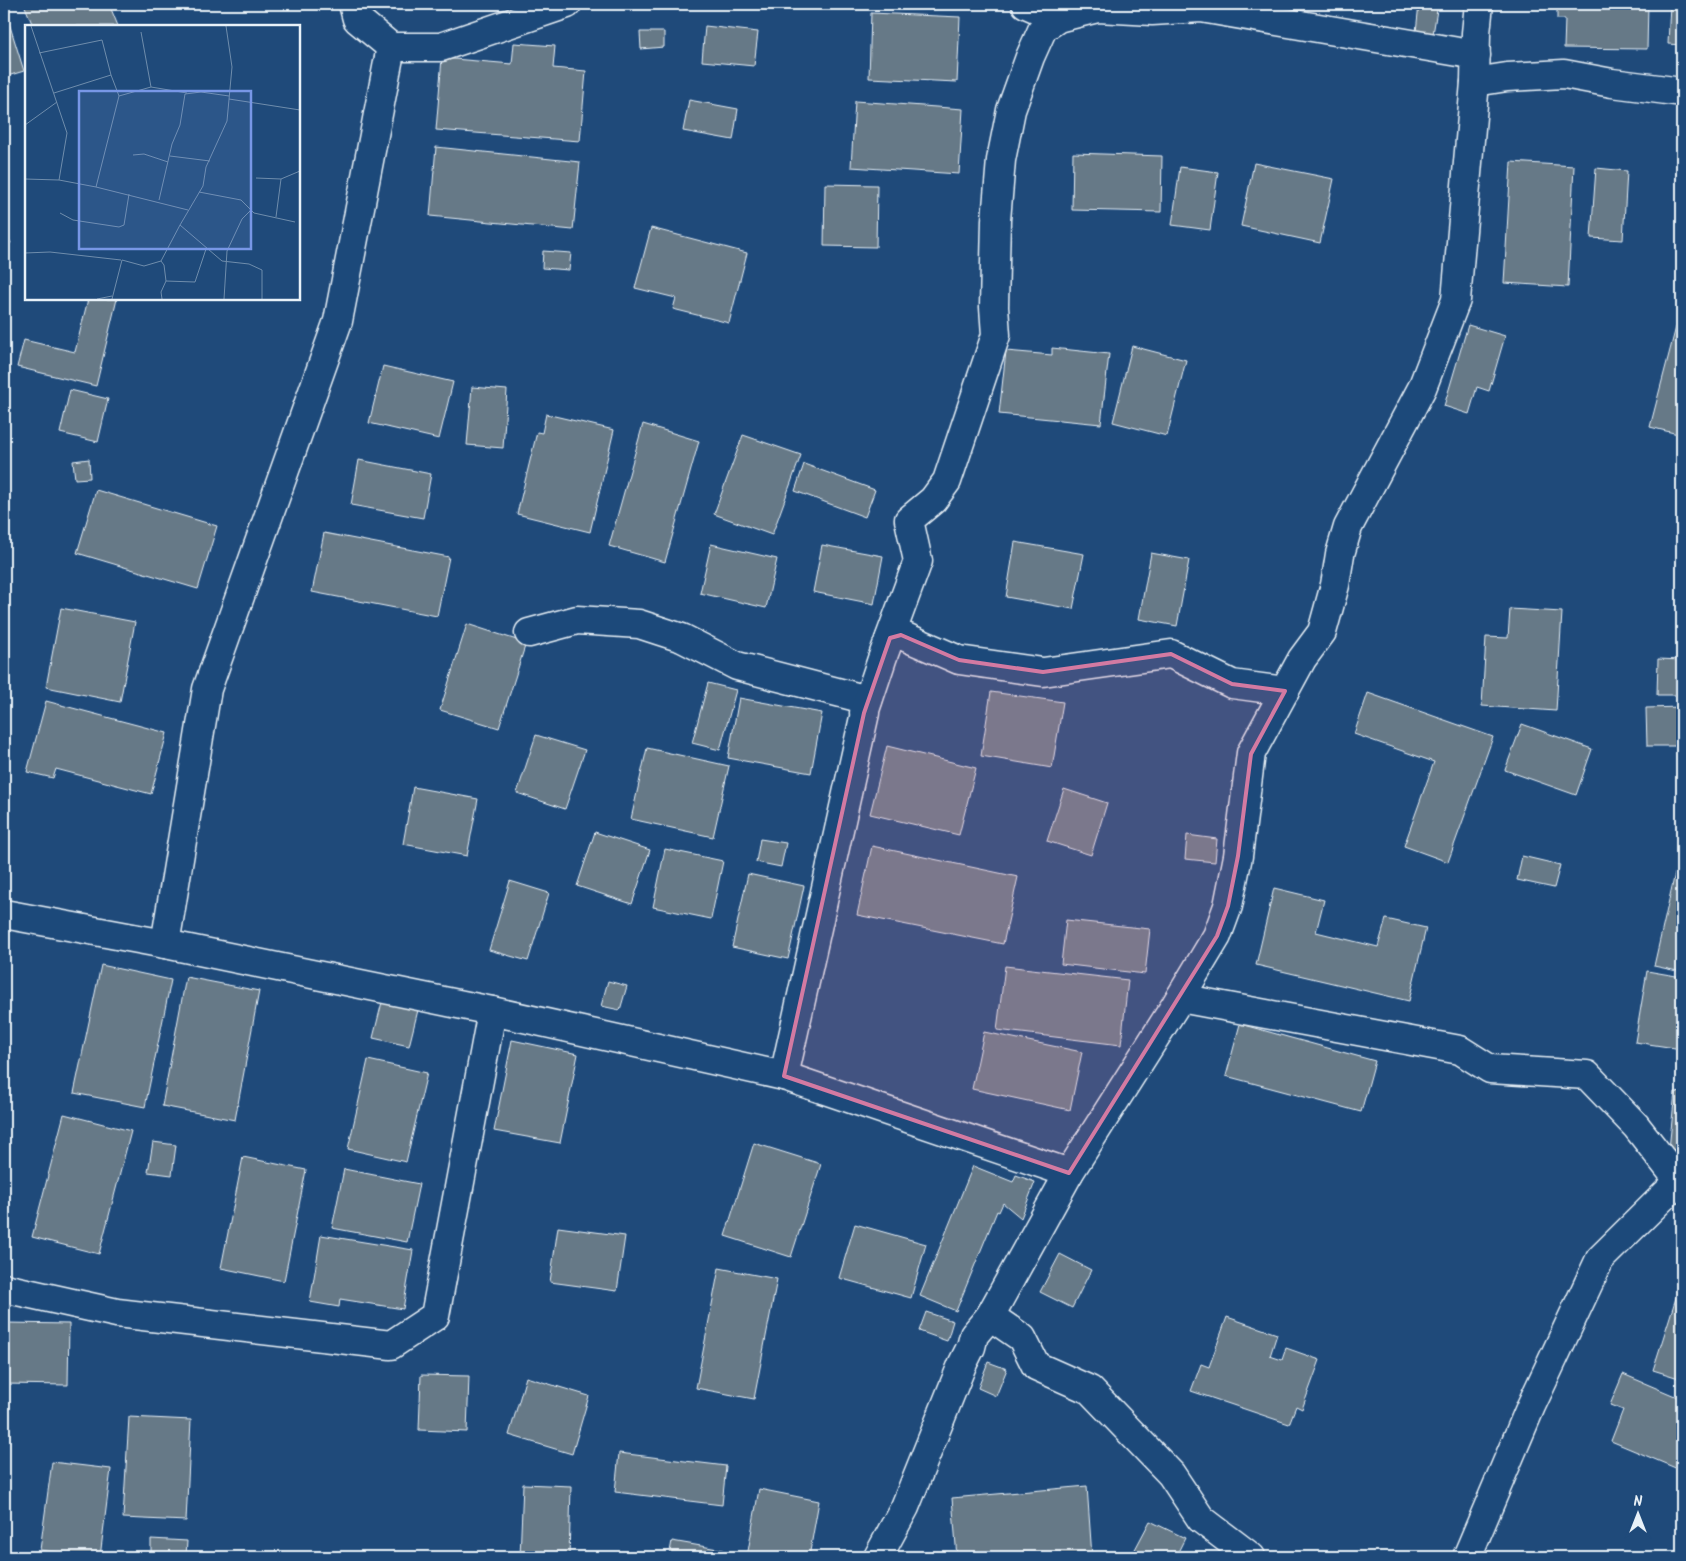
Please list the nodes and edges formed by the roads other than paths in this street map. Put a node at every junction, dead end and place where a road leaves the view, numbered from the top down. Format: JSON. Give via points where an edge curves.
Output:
{"nodes":[{"id":1,"x":353,"y":4,"type":"edge"},
{"id":2,"x":567,"y":4,"type":"edge"},
{"id":3,"x":1026,"y":4,"type":"edge"},
{"id":4,"x":1479,"y":4,"type":"edge"},
{"id":5,"x":1058,"y":18,"type":"junction"},
{"id":6,"x":391,"y":47,"type":"junction"},
{"id":7,"x":1476,"y":55,"type":"junction"},
{"id":8,"x":1475,"y":82,"type":"junction"},
{"id":9,"x":1682,"y":92,"type":"edge"},
{"id":10,"x":529,"y":633,"type":"dead end"},
{"id":11,"x":890,"y":638,"type":"junction"},
{"id":12,"x":1285,"y":691,"type":"junction"},
{"id":13,"x":868,"y":700,"type":"junction"},
{"id":14,"x":4,"y":914,"type":"edge"},
{"id":15,"x":165,"y":944,"type":"junction"},
{"id":16,"x":1180,"y":998,"type":"junction"},
{"id":17,"x":492,"y":1011,"type":"junction"},
{"id":18,"x":784,"y":1076,"type":"junction"},
{"id":19,"x":1069,"y":1173,"type":"junction"},
{"id":20,"x":1680,"y":1182,"type":"edge"},
{"id":21,"x":4,"y":1288,"type":"edge"},
{"id":22,"x":990,"y":1316,"type":"junction"},
{"id":23,"x":1248,"y":1556,"type":"edge"},
{"id":24,"x":878,"y":1557,"type":"edge"},
{"id":25,"x":1467,"y":1557,"type":"edge"}],
"edges":[{"from":1,"to":6,"type":"street","via":[[357,19]]},
{"from":2,"to":6,"type":"street","via":[[441,47]]},
{"from":3,"to":5,"type":"street"},
{"from":4,"to":7,"type":"street"},
{"from":5,"to":7,"type":"street","via":[[1098,8],[1152,11],[1201,8]]},
{"from":5,"to":11,"type":"street","via":[[1044,28],[1010,110],[1001,160],[996,220],[996,335],[947,481],[933,500],[910,520],[918,561]]},
{"from":6,"to":15,"type":"street","via":[[338,321],[206,689]]},
{"from":7,"to":8,"type":"street"},
{"from":8,"to":9,"type":"street","via":[[1564,74]]},
{"from":8,"to":12,"type":"street","via":[[1456,300],[1422,388],[1348,527],[1322,632],[1302,659]]},
{"from":10,"to":13,"type":"street","via":[[577,620],[639,624],[682,638],[737,666]]},
{"from":11,"to":12,"type":"street","via":[[901,635],[959,660],[1043,672],[1172,654],[1232,684]]},
{"from":11,"to":13,"type":"street"},
{"from":12,"to":16,"type":"street","via":[[1251,753],[1228,906],[1217,936]]},
{"from":13,"to":18,"type":"street"},
{"from":14,"to":15,"type":"street"},
{"from":15,"to":17,"type":"street"},
{"from":16,"to":19,"type":"street"},
{"from":16,"to":20,"type":"street","via":[[1460,1050],[1490,1068],[1587,1075],[1636,1126]]},
{"from":17,"to":18,"type":"street"},
{"from":17,"to":21,"type":"street","via":[[435,1316],[391,1345],[117,1313]]},
{"from":18,"to":19,"type":"street"},
{"from":19,"to":22,"type":"street"},
{"from":20,"to":25,"type":"street","via":[[1600,1259],[1531,1406]]},
{"from":22,"to":23,"type":"street","via":[[1022,1338],[1036,1366],[1090,1390],[1172,1474],[1201,1519]]},
{"from":22,"to":24,"type":"street","via":[[974,1334],[905,1507]]}]}
